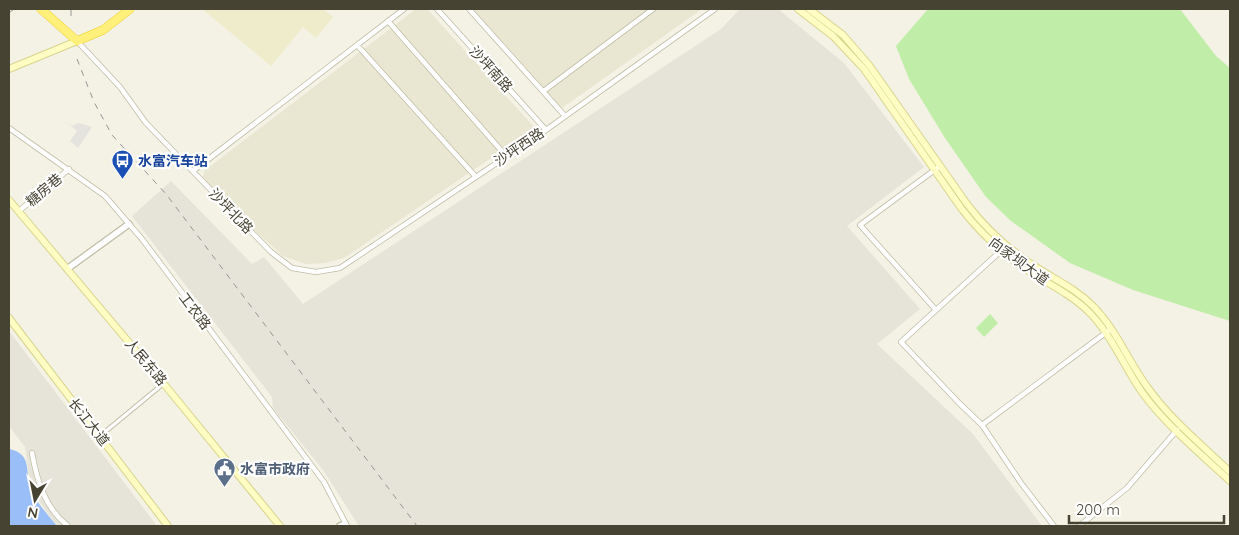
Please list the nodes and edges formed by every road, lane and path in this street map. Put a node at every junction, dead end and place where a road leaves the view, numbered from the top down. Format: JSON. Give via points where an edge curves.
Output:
{"nodes":[{"id":1,"x":42,"y":9,"type":"edge"},
{"id":2,"x":130,"y":9,"type":"edge"},
{"id":3,"x":404,"y":9,"type":"edge"},
{"id":4,"x":437,"y":9,"type":"edge"},
{"id":5,"x":469,"y":9,"type":"edge"},
{"id":6,"x":653,"y":9,"type":"edge"},
{"id":7,"x":715,"y":9,"type":"edge"},
{"id":8,"x":798,"y":9,"type":"edge"},
{"id":9,"x":809,"y":9,"type":"edge"},
{"id":10,"x":388,"y":21,"type":"junction"},
{"id":11,"x":77,"y":41,"type":"junction"},
{"id":12,"x":357,"y":45,"type":"junction"},
{"id":13,"x":9,"y":69,"type":"edge"},
{"id":14,"x":545,"y":90,"type":"dead end"},
{"id":15,"x":565,"y":116,"type":"junction"},
{"id":16,"x":9,"y":128,"type":"edge"},
{"id":17,"x":546,"y":130,"type":"junction"},
{"id":18,"x":506,"y":156,"type":"junction"},
{"id":19,"x":938,"y":168,"type":"junction"},
{"id":20,"x":69,"y":169,"type":"junction"},
{"id":21,"x":193,"y":171,"type":"junction"},
{"id":22,"x":476,"y":176,"type":"junction"},
{"id":23,"x":9,"y":200,"type":"edge"},
{"id":24,"x":19,"y":211,"type":"junction"},
{"id":25,"x":129,"y":224,"type":"junction"},
{"id":26,"x":1004,"y":248,"type":"junction"},
{"id":27,"x":67,"y":269,"type":"junction"},
{"id":28,"x":316,"y":272,"type":"joint"},
{"id":29,"x":936,"y":310,"type":"junction"},
{"id":30,"x":9,"y":318,"type":"edge"},
{"id":31,"x":1108,"y":331,"type":"junction"},
{"id":32,"x":164,"y":384,"type":"junction"},
{"id":33,"x":982,"y":424,"type":"junction"},
{"id":34,"x":1179,"y":428,"type":"junction"},
{"id":35,"x":100,"y":436,"type":"junction"},
{"id":36,"x":32,"y":453,"type":"dead end"},
{"id":37,"x":1230,"y":472,"type":"edge"},
{"id":38,"x":1230,"y":481,"type":"edge"},
{"id":39,"x":344,"y":525,"type":"edge"},
{"id":40,"x":68,"y":526,"type":"edge"},
{"id":41,"x":168,"y":526,"type":"edge"},
{"id":42,"x":280,"y":526,"type":"edge"},
{"id":43,"x":1054,"y":526,"type":"edge"},
{"id":44,"x":1079,"y":526,"type":"edge"}],
"edges":[{"from":1,"to":11,"type":"highway"},
{"from":2,"to":11,"type":"highway","via":[[108,26]]},
{"from":3,"to":10,"type":"street"},
{"from":4,"to":17,"type":"street","name":"沙坪南路"},
{"from":5,"to":15,"type":"street"},
{"from":6,"to":14,"type":"street"},
{"from":7,"to":15,"type":"street","name":"沙坪西路"},
{"from":8,"to":19,"type":"main road","name":"向家坝大道","via":[[833,36],[856,60]]},
{"from":9,"to":19,"type":"main road","name":"向家坝大道","via":[[862,55]]},
{"from":10,"to":12,"type":"street"},
{"from":10,"to":18,"type":"street"},
{"from":11,"to":13,"type":"main road"},
{"from":11,"to":21,"type":"street","name":"沙坪北路","via":[[120,87],[146,123]]},
{"from":12,"to":21,"type":"street"},
{"from":12,"to":22,"type":"street"},
{"from":15,"to":17,"type":"street","name":"沙坪西路"},
{"from":16,"to":20,"type":"street","name":"工农路"},
{"from":17,"to":18,"type":"street","name":"沙坪西路"},
{"from":18,"to":22,"type":"street","name":"沙坪西路"},
{"from":19,"to":26,"type":"main road","name":"向家坝大道","via":[[968,216]]},
{"from":19,"to":29,"type":"street","via":[[860,225]]},
{"from":20,"to":24,"type":"street","name":"糖房巷"},
{"from":20,"to":25,"type":"street","name":"工农路","via":[[105,196]]},
{"from":21,"to":28,"type":"street","name":"沙坪北路","via":[[271,252],[292,268]]},
{"from":22,"to":28,"type":"street","name":"沙坪西路","via":[[340,268]]},
{"from":23,"to":24,"type":"main road","name":"人民东路"},
{"from":24,"to":27,"type":"main road","name":"人民东路"},
{"from":25,"to":27,"type":"street"},
{"from":25,"to":39,"type":"street","name":"工农路","via":[[324,482]]},
{"from":26,"to":29,"type":"street"},
{"from":26,"to":31,"type":"main road","name":"向家坝大道","via":[[1022,267],[1075,300]]},
{"from":27,"to":32,"type":"main road","name":"人民东路"},
{"from":29,"to":33,"type":"street","via":[[901,342]]},
{"from":30,"to":35,"type":"main road","name":"长江大道"},
{"from":31,"to":33,"type":"street"},
{"from":31,"to":34,"type":"main road","name":"向家坝大道","via":[[1146,397]]},
{"from":32,"to":35,"type":"street"},
{"from":32,"to":42,"type":"main road","name":"人民东路"},
{"from":33,"to":43,"type":"street"},
{"from":34,"to":37,"type":"main road","name":"向家坝大道"},
{"from":34,"to":38,"type":"main road","name":"向家坝大道"},
{"from":34,"to":44,"type":"street","via":[[1127,488]]},
{"from":35,"to":41,"type":"main road","name":"长江大道"},
{"from":36,"to":40,"type":"street","via":[[45,499]]}]}
